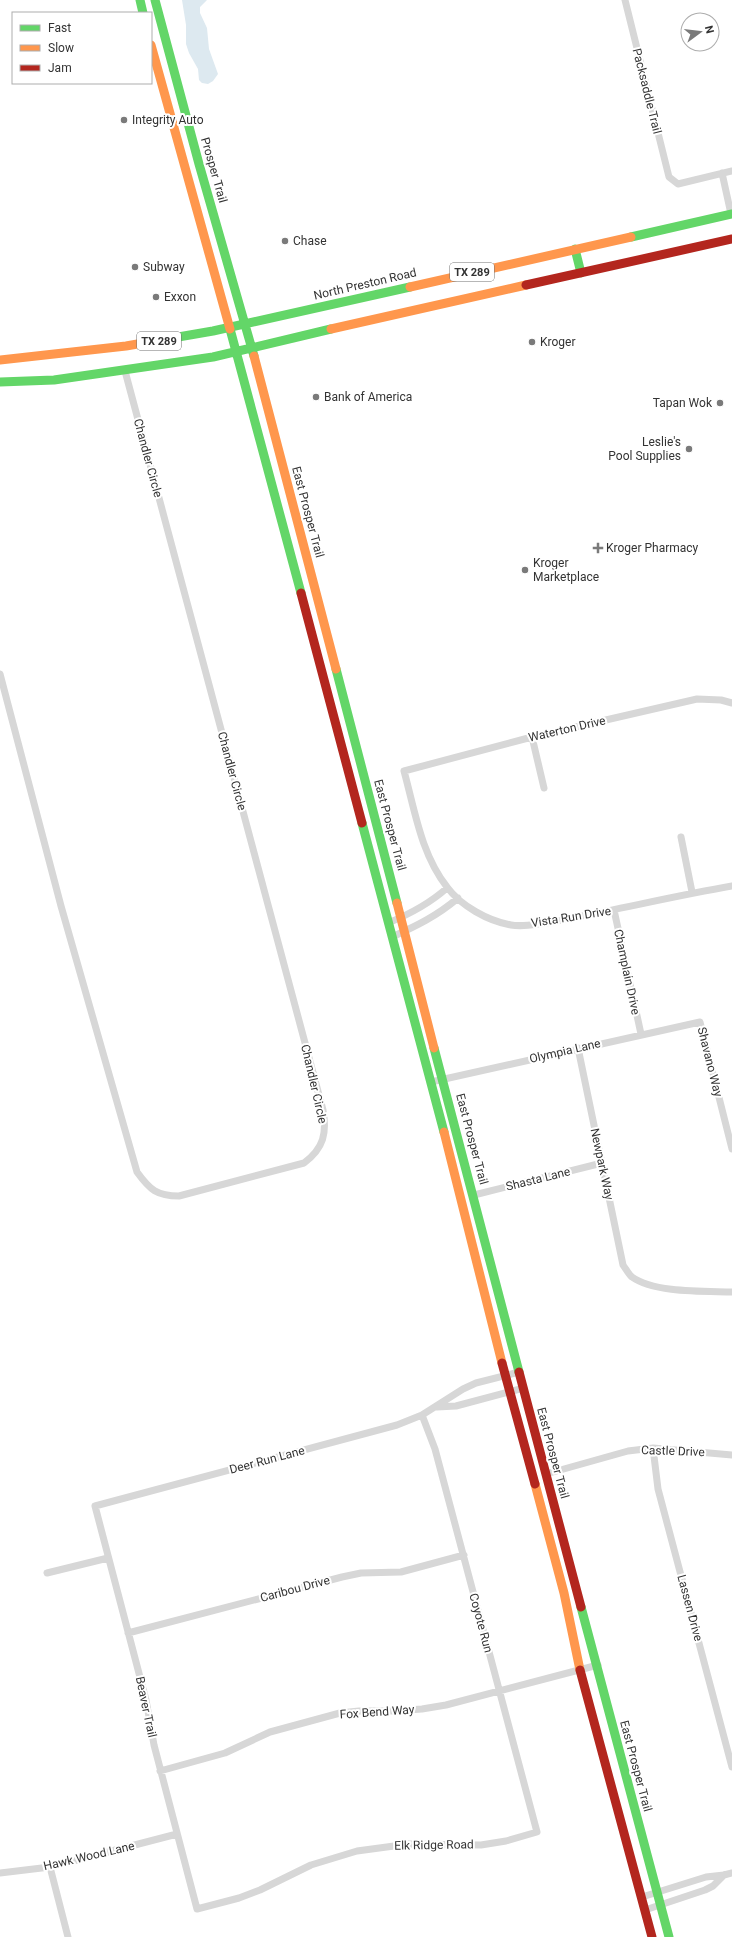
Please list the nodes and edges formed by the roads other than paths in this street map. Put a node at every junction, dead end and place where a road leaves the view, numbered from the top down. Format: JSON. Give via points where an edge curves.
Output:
{"nodes":[{"id":1,"x":140,"y":0,"type":"edge"},
{"id":2,"x":155,"y":0,"type":"edge"},
{"id":3,"x":625,"y":0,"type":"edge"},
{"id":4,"x":143,"y":12,"type":"edge"},
{"id":5,"x":152,"y":48,"type":"edge"},
{"id":6,"x":172,"y":64,"type":"junction"},
{"id":7,"x":157,"y":67,"type":"junction"},
{"id":8,"x":732,"y":171,"type":"edge"},
{"id":9,"x":722,"y":173,"type":"junction"},
{"id":10,"x":732,"y":214,"type":"edge"},
{"id":11,"x":732,"y":239,"type":"edge"},
{"id":12,"x":575,"y":249,"type":"junction"},
{"id":13,"x":581,"y":273,"type":"junction"},
{"id":14,"x":245,"y":323,"type":"junction"},
{"id":15,"x":229,"y":327,"type":"junction"},
{"id":16,"x":252,"y":347,"type":"junction"},
{"id":17,"x":236,"y":351,"type":"junction"},
{"id":18,"x":0,"y":360,"type":"edge"},
{"id":19,"x":125,"y":371,"type":"junction"},
{"id":20,"x":0,"y":382,"type":"edge"},
{"id":21,"x":309,"y":565,"type":"junction"},
{"id":22,"x":293,"y":569,"type":"junction"},
{"id":23,"x":0,"y":674,"type":"edge"},
{"id":24,"x":732,"y":703,"type":"edge"},
{"id":25,"x":532,"y":736,"type":"junction"},
{"id":26,"x":404,"y":771,"type":"joint"},
{"id":27,"x":544,"y":788,"type":"dead end"},
{"id":28,"x":681,"y":837,"type":"dead end"},
{"id":29,"x":732,"y":886,"type":"edge"},
{"id":30,"x":447,"y":888,"type":"junction"},
{"id":31,"x":692,"y":892,"type":"junction"},
{"id":32,"x":458,"y":898,"type":"junction"},
{"id":33,"x":614,"y":910,"type":"junction"},
{"id":34,"x":402,"y":917,"type":"junction"},
{"id":35,"x":388,"y":923,"type":"junction"},
{"id":36,"x":405,"y":931,"type":"junction"},
{"id":37,"x":392,"y":937,"type":"junction"},
{"id":38,"x":700,"y":1022,"type":"joint"},
{"id":39,"x":641,"y":1034,"type":"junction"},
{"id":40,"x":578,"y":1048,"type":"junction"},
{"id":41,"x":444,"y":1078,"type":"junction"},
{"id":42,"x":431,"y":1082,"type":"junction"},
{"id":43,"x":732,"y":1149,"type":"edge"},
{"id":44,"x":602,"y":1163,"type":"junction"},
{"id":45,"x":474,"y":1195,"type":"junction"},
{"id":46,"x":732,"y":1292,"type":"edge"},
{"id":47,"x":519,"y":1372,"type":"junction"},
{"id":48,"x":505,"y":1375,"type":"junction"},
{"id":49,"x":524,"y":1388,"type":"junction"},
{"id":50,"x":509,"y":1392,"type":"junction"},
{"id":51,"x":437,"y":1407,"type":"junction"},
{"id":52,"x":422,"y":1415,"type":"junction"},
{"id":53,"x":653,"y":1448,"type":"junction"},
{"id":54,"x":732,"y":1455,"type":"edge"},
{"id":55,"x":546,"y":1474,"type":"junction"},
{"id":56,"x":95,"y":1506,"type":"joint"},
{"id":57,"x":464,"y":1556,"type":"junction"},
{"id":58,"x":108,"y":1558,"type":"junction"},
{"id":59,"x":47,"y":1574,"type":"dead end"},
{"id":60,"x":128,"y":1632,"type":"junction"},
{"id":61,"x":598,"y":1665,"type":"junction"},
{"id":62,"x":580,"y":1670,"type":"junction"},
{"id":63,"x":499,"y":1691,"type":"junction"},
{"id":64,"x":732,"y":1767,"type":"edge"},
{"id":65,"x":160,"y":1771,"type":"junction"},
{"id":66,"x":537,"y":1832,"type":"joint"},
{"id":67,"x":177,"y":1834,"type":"junction"},
{"id":68,"x":50,"y":1867,"type":"junction"},
{"id":69,"x":732,"y":1872,"type":"edge"},
{"id":70,"x":0,"y":1873,"type":"edge"},
{"id":71,"x":724,"y":1875,"type":"junction"},
{"id":72,"x":658,"y":1891,"type":"junction"},
{"id":73,"x":642,"y":1896,"type":"junction"},
{"id":74,"x":661,"y":1905,"type":"junction"},
{"id":75,"x":197,"y":1909,"type":"joint"},
{"id":76,"x":645,"y":1910,"type":"junction"},
{"id":77,"x":68,"y":1937,"type":"edge"},
{"id":78,"x":652,"y":1937,"type":"edge"},
{"id":79,"x":669,"y":1937,"type":"edge"}],
"edges":[{"from":1,"to":4,"type":"main road"},
{"from":2,"to":6,"type":"main road","name":"Prosper Trail"},
{"from":3,"to":9,"type":"street","name":"Packsaddle Trail","via":[[667,171],[678,184]]},
{"from":5,"to":7,"type":"main road"},
{"from":6,"to":7,"type":"main road"},
{"from":6,"to":14,"type":"main road","name":"Prosper Trail"},
{"from":7,"to":15,"type":"main road"},
{"from":8,"to":9,"type":"street"},
{"from":9,"to":10,"type":"street"},
{"from":10,"to":12,"type":"main road","name":"North Preston Road","number":"TX 289"},
{"from":11,"to":13,"type":"main road","number":"TX 289"},
{"from":12,"to":13,"type":"main road"},
{"from":12,"to":14,"type":"main road","name":"North Preston Road","number":"TX 289"},
{"from":13,"to":16,"type":"main road","number":"TX 289"},
{"from":14,"to":15,"type":"main road","name":"North Preston Road","number":"TX 289"},
{"from":14,"to":16,"type":"main road","name":"Prosper Trail"},
{"from":15,"to":17,"type":"main road"},
{"from":15,"to":18,"type":"main road","name":"North Preston Road","number":"TX 289","via":[[126,346]]},
{"from":16,"to":17,"type":"main road","number":"TX 289"},
{"from":16,"to":21,"type":"main road","name":"East Prosper Trail"},
{"from":17,"to":19,"type":"main road","number":"TX 289"},
{"from":17,"to":22,"type":"main road"},
{"from":19,"to":20,"type":"main road","number":"TX 289","via":[[54,380]]},
{"from":19,"to":23,"type":"street","name":"Chandler Circle","via":[[323,1110],[326,1125],[321,1144],[313,1156],[304,1163],[179,1196],[167,1196],[156,1192],[137,1172],[61,906]]},
{"from":21,"to":22,"type":"main road"},
{"from":21,"to":34,"type":"main road","name":"East Prosper Trail"},
{"from":22,"to":35,"type":"main road"},
{"from":24,"to":25,"type":"street","name":"Waterton Drive","via":[[697,699]]},
{"from":25,"to":26,"type":"street","name":"Waterton Drive"},
{"from":25,"to":27,"type":"street"},
{"from":26,"to":30,"type":"street","name":"Vista Run Drive","via":[[425,848]]},
{"from":28,"to":31,"type":"street"},
{"from":29,"to":31,"type":"street","name":"Vista Run Drive"},
{"from":30,"to":32,"type":"street","name":"Vista Run Drive"},
{"from":30,"to":34,"type":"street"},
{"from":31,"to":33,"type":"street","name":"Vista Run Drive"},
{"from":32,"to":33,"type":"street","name":"Vista Run Drive","via":[[484,916],[512,925],[546,923]]},
{"from":32,"to":36,"type":"street","via":[[442,912]]},
{"from":33,"to":39,"type":"street","name":"Champlain Drive"},
{"from":34,"to":35,"type":"street"},
{"from":34,"to":36,"type":"main road","name":"East Prosper Trail"},
{"from":35,"to":37,"type":"main road"},
{"from":36,"to":37,"type":"street"},
{"from":36,"to":41,"type":"main road","name":"East Prosper Trail"},
{"from":37,"to":42,"type":"main road"},
{"from":38,"to":39,"type":"street","name":"Olympia Lane"},
{"from":38,"to":43,"type":"street","name":"Shavano Way"},
{"from":39,"to":40,"type":"street","name":"Olympia Lane"},
{"from":40,"to":41,"type":"street","name":"Olympia Lane"},
{"from":40,"to":44,"type":"street","name":"Newpark Way"},
{"from":41,"to":42,"type":"street","name":"Olympia Lane"},
{"from":41,"to":45,"type":"main road","name":"East Prosper Trail"},
{"from":42,"to":48,"type":"main road"},
{"from":44,"to":45,"type":"street","name":"Shasta Lane"},
{"from":44,"to":46,"type":"street","name":"Newpark Way","via":[[623,1265],[632,1277],[646,1284],[672,1290]]},
{"from":45,"to":47,"type":"main road","name":"East Prosper Trail"},
{"from":47,"to":48,"type":"street","name":"Deer Run Lane"},
{"from":47,"to":49,"type":"main road","name":"East Prosper Trail"},
{"from":48,"to":50,"type":"main road"},
{"from":48,"to":51,"type":"street","name":"Deer Run Lane","via":[[463,1389]]},
{"from":49,"to":50,"type":"street","name":"Deer Run Lane"},
{"from":49,"to":55,"type":"main road","name":"East Prosper Trail"},
{"from":50,"to":51,"type":"street","name":"Deer Run Lane","via":[[456,1406]]},
{"from":50,"to":62,"type":"main road","via":[[564,1593]]},
{"from":51,"to":52,"type":"street","name":"Deer Run Lane"},
{"from":52,"to":56,"type":"street","name":"Deer Run Lane","via":[[367,1434]]},
{"from":52,"to":57,"type":"street","name":"Coyote Run","via":[[436,1449]]},
{"from":53,"to":54,"type":"street","name":"Castle Drive"},
{"from":53,"to":55,"type":"street","name":"Castle Drive","via":[[628,1450]]},
{"from":53,"to":64,"type":"street","name":"Lassen Drive","via":[[658,1489]]},
{"from":55,"to":61,"type":"main road","name":"East Prosper Trail"},
{"from":56,"to":58,"type":"street","name":"Beaver Trail"},
{"from":57,"to":60,"type":"street","name":"Caribou Drive","via":[[401,1572],[342,1577]]},
{"from":57,"to":63,"type":"street","name":"Coyote Run"},
{"from":58,"to":59,"type":"street"},
{"from":58,"to":60,"type":"street","name":"Beaver Trail"},
{"from":60,"to":65,"type":"street","name":"Beaver Trail","via":[[146,1700]]},
{"from":61,"to":62,"type":"street","name":"Fox Bend Way"},
{"from":61,"to":72,"type":"main road","name":"East Prosper Trail"},
{"from":62,"to":63,"type":"street","name":"Fox Bend Way"},
{"from":62,"to":73,"type":"main road"},
{"from":63,"to":65,"type":"street","name":"Fox Bend Way","via":[[422,1709],[359,1710],[340,1713],[270,1732],[225,1753]]},
{"from":63,"to":66,"type":"street","name":"Coyote Run"},
{"from":65,"to":67,"type":"street","name":"Beaver Trail"},
{"from":66,"to":75,"type":"street","name":"Elk Ridge Road","via":[[481,1845],[409,1844],[357,1851],[311,1865],[239,1898]]},
{"from":67,"to":68,"type":"street","name":"Hawk Wood Lane"},
{"from":67,"to":75,"type":"street","name":"Beaver Trail"},
{"from":68,"to":70,"type":"street","name":"Hawk Wood Lane"},
{"from":68,"to":77,"type":"street"},
{"from":69,"to":71,"type":"street"},
{"from":71,"to":72,"type":"street","via":[[706,1877]]},
{"from":71,"to":74,"type":"street","via":[[705,1890]]},
{"from":72,"to":73,"type":"street"},
{"from":72,"to":74,"type":"main road","name":"East Prosper Trail"},
{"from":73,"to":76,"type":"main road"},
{"from":74,"to":76,"type":"street"},
{"from":74,"to":79,"type":"main road","name":"East Prosper Trail"},
{"from":76,"to":78,"type":"main road"}]}
